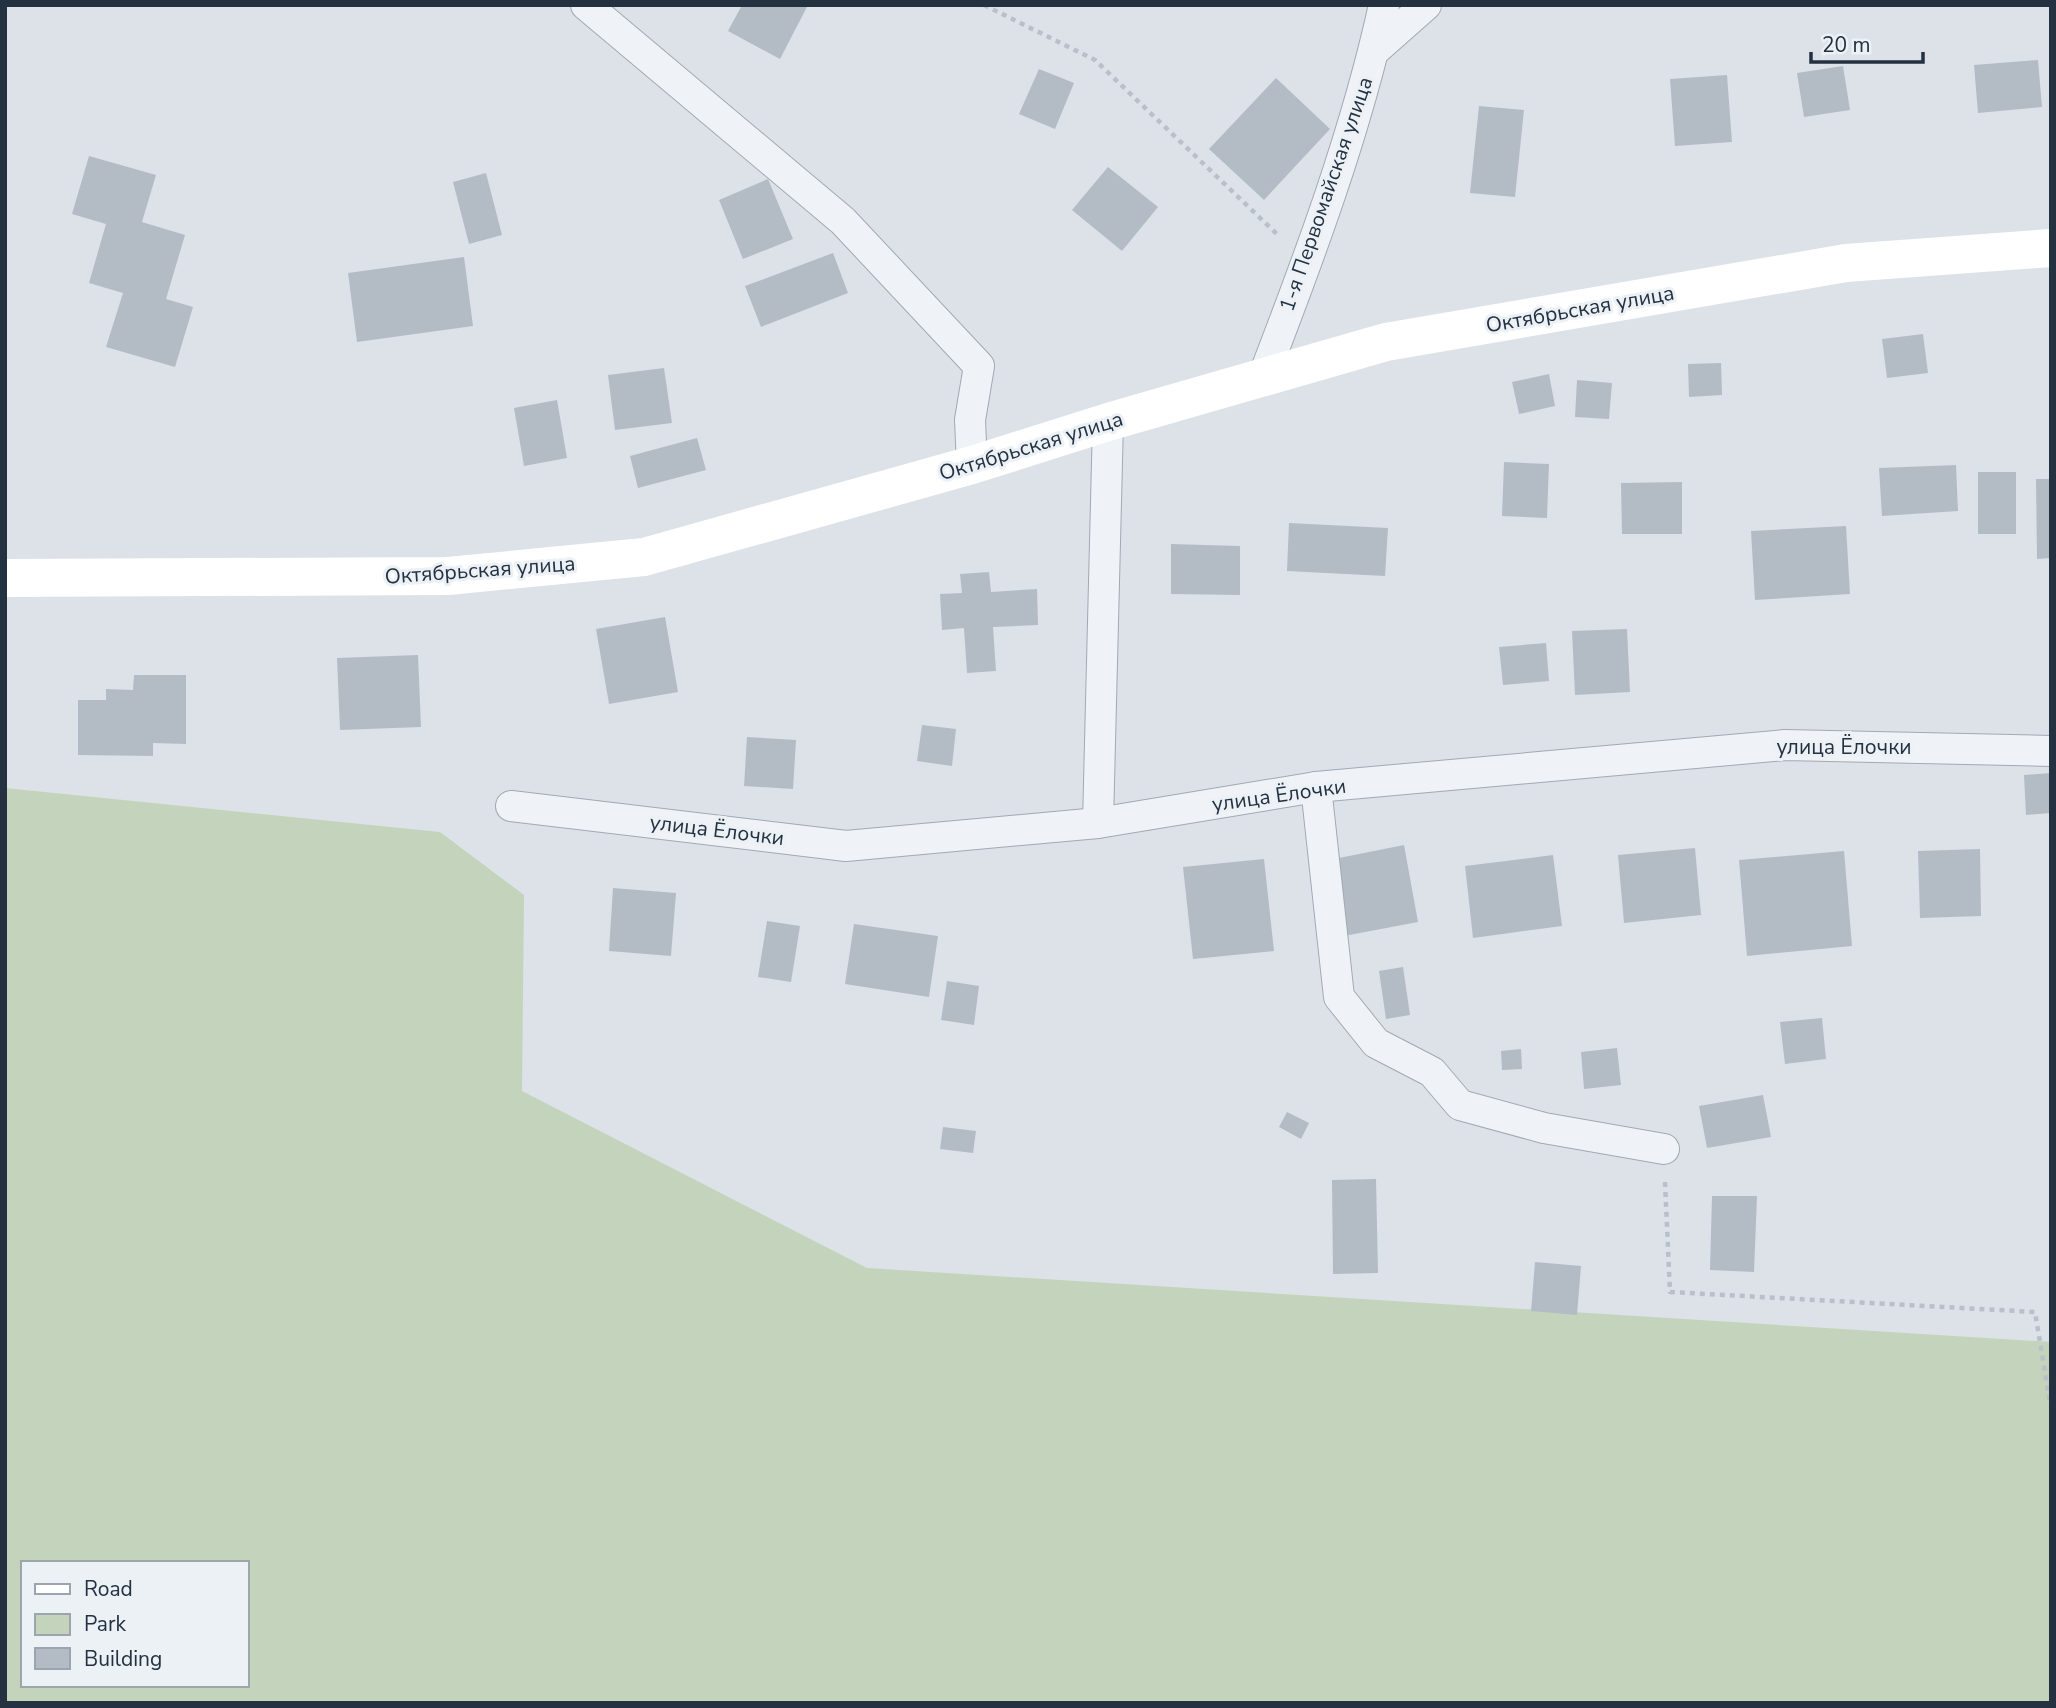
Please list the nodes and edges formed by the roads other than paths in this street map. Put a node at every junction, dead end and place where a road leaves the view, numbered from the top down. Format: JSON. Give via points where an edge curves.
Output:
{"nodes":[{"id":1,"x":586,"y":5,"type":"edge"},
{"id":2,"x":1384,"y":5,"type":"edge"},
{"id":3,"x":1426,"y":5,"type":"edge"},
{"id":4,"x":1374,"y":51,"type":"junction"},
{"id":5,"x":2051,"y":248,"type":"edge"},
{"id":6,"x":1262,"y":380,"type":"junction"},
{"id":7,"x":1108,"y":422,"type":"junction"},
{"id":8,"x":972,"y":465,"type":"junction"},
{"id":9,"x":5,"y":578,"type":"edge"},
{"id":10,"x":2051,"y":751,"type":"edge"},
{"id":11,"x":1315,"y":787,"type":"junction"},
{"id":12,"x":511,"y":806,"type":"dead end"},
{"id":13,"x":1098,"y":823,"type":"junction"},
{"id":14,"x":1664,"y":1149,"type":"road end"}],
"edges":[{"from":1,"to":8,"type":"street","via":[[843,221],[979,366],[970,420]]},
{"from":2,"to":4,"type":"street","name":"1-я Первомайская улица"},
{"from":3,"to":4,"type":"street"},
{"from":4,"to":6,"type":"street","name":"1-я Первомайская улица","via":[[1334,182]]},
{"from":5,"to":6,"type":"street","name":"Октябрьская улица","via":[[1832,265],[1386,342]]},
{"from":6,"to":7,"type":"street","name":"Октябрьская улица"},
{"from":7,"to":8,"type":"street","name":"Октябрьская улица"},
{"from":7,"to":13,"type":"street"},
{"from":8,"to":9,"type":"street","name":"Октябрьская улица","via":[[644,557],[448,576]]},
{"from":10,"to":11,"type":"street","name":"улица Ёлочки","via":[[1785,745]]},
{"from":11,"to":13,"type":"street","name":"улица Ёлочки"},
{"from":11,"to":14,"type":"street","via":[[1339,997],[1376,1043],[1432,1072],[1460,1105],[1544,1128]]},
{"from":12,"to":13,"type":"street","name":"улица Ёлочки","via":[[846,846]]}]}
